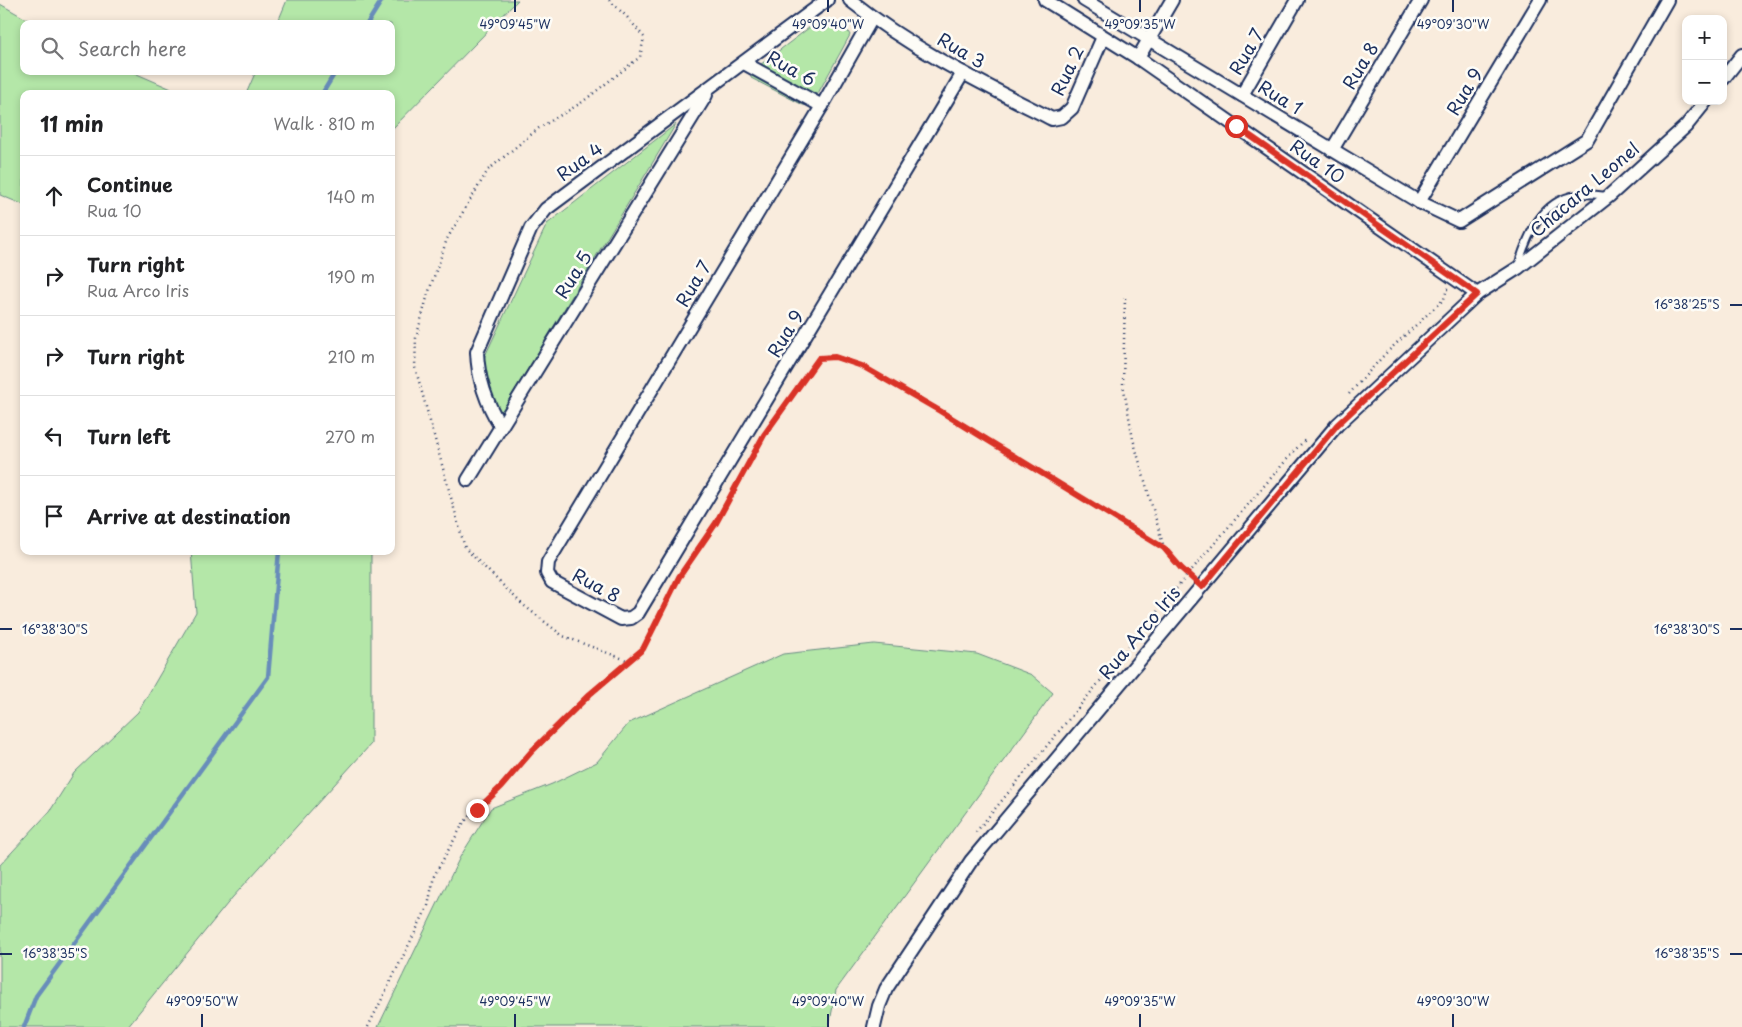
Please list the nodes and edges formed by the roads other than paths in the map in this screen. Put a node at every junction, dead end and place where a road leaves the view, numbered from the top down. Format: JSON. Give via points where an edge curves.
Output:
{"nodes":[{"id":1,"x":827,"y":0,"type":"edge"},
{"id":2,"x":850,"y":0,"type":"edge"},
{"id":3,"x":1045,"y":0,"type":"edge"},
{"id":4,"x":1084,"y":0,"type":"edge"},
{"id":5,"x":1172,"y":0,"type":"edge"},
{"id":6,"x":1297,"y":0,"type":"edge"},
{"id":7,"x":1420,"y":0,"type":"edge"},
{"id":8,"x":1540,"y":0,"type":"edge"},
{"id":9,"x":1667,"y":0,"type":"edge"},
{"id":10,"x":872,"y":18,"type":"junction"},
{"id":11,"x":1103,"y":38,"type":"junction"},
{"id":12,"x":1148,"y":39,"type":"junction"},
{"id":13,"x":1742,"y":55,"type":"edge"},
{"id":14,"x":1138,"y":58,"type":"junction"},
{"id":15,"x":744,"y":63,"type":"junction"},
{"id":16,"x":963,"y":73,"type":"junction"},
{"id":17,"x":1727,"y":74,"type":"edge"},
{"id":18,"x":710,"y":88,"type":"junction"},
{"id":19,"x":1242,"y":95,"type":"junction"},
{"id":20,"x":1703,"y":105,"type":"edge"},
{"id":21,"x":822,"y":106,"type":"junction"},
{"id":22,"x":1062,"y":117,"type":"joint"},
{"id":23,"x":1332,"y":150,"type":"junction"},
{"id":24,"x":1609,"y":196,"type":"junction"},
{"id":25,"x":1419,"y":202,"type":"junction"},
{"id":26,"x":1518,"y":268,"type":"junction"},
{"id":27,"x":1477,"y":294,"type":"junction"},
{"id":28,"x":501,"y":427,"type":"junction"},
{"id":29,"x":468,"y":480,"type":"dead end"},
{"id":30,"x":546,"y":568,"type":"joint"},
{"id":31,"x":638,"y":613,"type":"joint"},
{"id":32,"x":874,"y":1027,"type":"edge"}],
"edges":[{"from":1,"to":15,"type":"street","name":"Rua 4"},
{"from":2,"to":10,"type":"street","name":"Rua 3"},
{"from":3,"to":11,"type":"street"},
{"from":4,"to":12,"type":"street","name":"Rua 1"},
{"from":5,"to":12,"type":"street"},
{"from":6,"to":19,"type":"street","name":"Rua 7"},
{"from":7,"to":23,"type":"street","name":"Rua 8"},
{"from":8,"to":25,"type":"street","name":"Rua 9"},
{"from":9,"to":25,"type":"street","name":"Rua 1","via":[[1587,140],[1459,221]]},
{"from":10,"to":16,"type":"street","name":"Rua 3"},
{"from":10,"to":21,"type":"street","name":"Rua 7"},
{"from":11,"to":14,"type":"street"},
{"from":11,"to":22,"type":"street","name":"Rua 2","via":[[1072,108]]},
{"from":12,"to":14,"type":"street"},
{"from":12,"to":19,"type":"street","name":"Rua 1"},
{"from":13,"to":17,"type":"street"},
{"from":14,"to":27,"type":"street","name":"Rua 10"},
{"from":15,"to":18,"type":"street","name":"Rua 4"},
{"from":15,"to":21,"type":"street","name":"Rua 6"},
{"from":16,"to":22,"type":"street","name":"Rua 3","via":[[1052,118]]},
{"from":16,"to":31,"type":"street","name":"Rua 9"},
{"from":18,"to":28,"type":"street","name":"Rua 5"},
{"from":18,"to":28,"type":"street","name":"Rua 4","via":[[546,209],[531,228],[477,352],[483,392]]},
{"from":19,"to":23,"type":"street","name":"Rua 1"},
{"from":20,"to":24,"type":"street","name":"Chacara Leonel","via":[[1686,126]]},
{"from":21,"to":30,"type":"street","name":"Rua 7"},
{"from":23,"to":25,"type":"street","name":"Rua 1"},
{"from":24,"to":26,"type":"street","name":"Chacara Leonel"},
{"from":24,"to":26,"type":"lane","via":[[1575,195],[1553,204],[1536,220],[1525,240]]},
{"from":26,"to":27,"type":"street","name":"Chacara Leonel"},
{"from":27,"to":32,"type":"street","name":"Rua Arco Iris","via":[[1337,425],[971,861],[886,989]]},
{"from":28,"to":29,"type":"street","name":"Rua 5"},
{"from":30,"to":31,"type":"street","name":"Rua 8","via":[[552,582],[620,619],[631,618]]}]}
